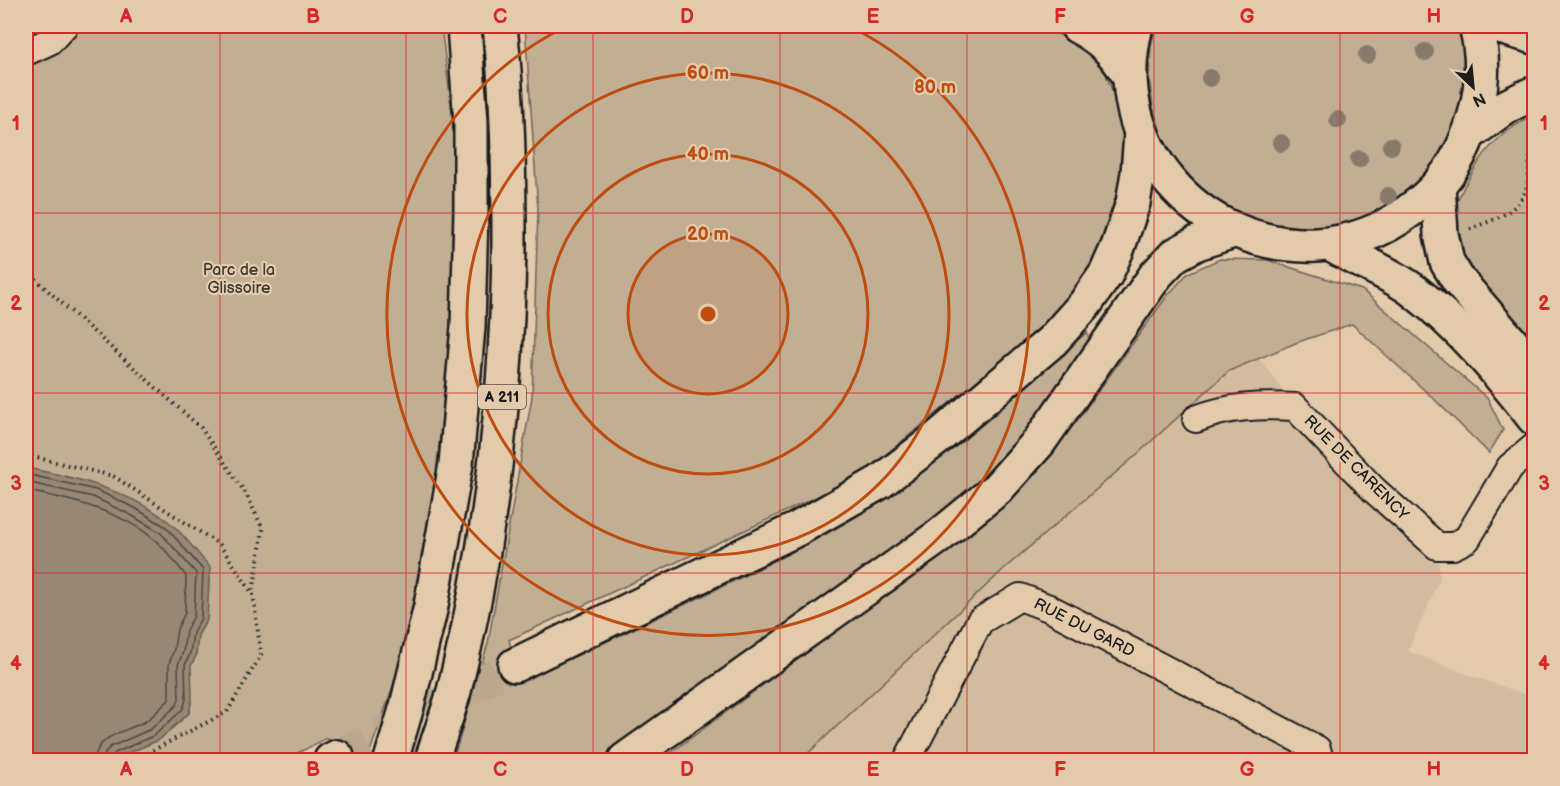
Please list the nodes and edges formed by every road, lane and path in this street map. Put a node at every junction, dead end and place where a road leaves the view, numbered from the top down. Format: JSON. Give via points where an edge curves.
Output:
{"nodes":[{"id":1,"x":64,"y":26,"type":"edge"},
{"id":2,"x":464,"y":26,"type":"edge"},
{"id":3,"x":500,"y":26,"type":"edge"},
{"id":4,"x":1077,"y":26,"type":"edge"},
{"id":5,"x":1136,"y":26,"type":"edge"},
{"id":6,"x":1476,"y":26,"type":"edge"},
{"id":7,"x":1496,"y":26,"type":"edge"},
{"id":8,"x":1534,"y":37,"type":"edge"},
{"id":9,"x":26,"y":52,"type":"edge"},
{"id":10,"x":1129,"y":75,"type":"junction"},
{"id":11,"x":1533,"y":94,"type":"edge"},
{"id":12,"x":1470,"y":133,"type":"junction"},
{"id":13,"x":1141,"y":134,"type":"junction"},
{"id":14,"x":1438,"y":185,"type":"junction"},
{"id":15,"x":1233,"y":231,"type":"junction"},
{"id":16,"x":1441,"y":234,"type":"junction"},
{"id":17,"x":1330,"y":244,"type":"junction"},
{"id":18,"x":26,"y":271,"type":"edge"},
{"id":19,"x":1534,"y":369,"type":"edge"},
{"id":20,"x":1534,"y":418,"type":"edge"},
{"id":21,"x":1196,"y":419,"type":"dead end"},
{"id":22,"x":1534,"y":447,"type":"edge"},
{"id":23,"x":26,"y":455,"type":"edge"},
{"id":24,"x":253,"y":594,"type":"junction"},
{"id":25,"x":515,"y":665,"type":"tunnel mouth"},
{"id":26,"x":134,"y":760,"type":"edge"},
{"id":27,"x":391,"y":760,"type":"edge"},
{"id":28,"x":432,"y":760,"type":"edge"},
{"id":29,"x":625,"y":760,"type":"edge"},
{"id":30,"x":907,"y":760,"type":"edge"},
{"id":31,"x":1320,"y":760,"type":"edge"}],
"edges":[{"from":1,"to":9,"type":"street","via":[[50,41]]},
{"from":2,"to":27,"type":"main road","number":"A 211","via":[[471,122],[471,212],[468,327],[456,464],[431,606]]},
{"from":3,"to":28,"type":"main road","number":"A 211","via":[[510,168],[500,430],[478,586],[454,689]]},
{"from":4,"to":10,"type":"main road","via":[[1113,51]]},
{"from":5,"to":10,"type":"main road"},
{"from":6,"to":12,"type":"main road","via":[[1482,74]]},
{"from":7,"to":8,"type":"main road"},
{"from":10,"to":13,"type":"main road"},
{"from":11,"to":12,"type":"main road","via":[[1505,107]]},
{"from":11,"to":16,"type":"path","via":[[1526,190],[1512,210],[1494,220]]},
{"from":12,"to":14,"type":"main road"},
{"from":13,"to":15,"type":"main road","via":[[1175,188],[1209,217]]},
{"from":13,"to":25,"type":"main road","via":[[1133,203],[1106,274],[1052,341],[953,425],[880,482],[797,529]]},
{"from":14,"to":16,"type":"main road"},
{"from":14,"to":17,"type":"main road","via":[[1401,218],[1355,239]]},
{"from":15,"to":17,"type":"main road","via":[[1297,246]]},
{"from":15,"to":29,"type":"main road","via":[[1175,255],[1156,274],[1039,442],[997,489],[938,537]]},
{"from":16,"to":19,"type":"main road","via":[[1447,262],[1458,280]]},
{"from":17,"to":20,"type":"main road","via":[[1413,290],[1497,370]]},
{"from":18,"to":24,"type":"path","via":[[201,428],[246,494],[263,529]]},
{"from":21,"to":22,"type":"street","name":"RUE DE CARENCY","via":[[1215,411],[1260,405],[1295,407],[1374,490],[1437,546],[1453,546],[1467,539],[1510,467]]},
{"from":23,"to":24,"type":"path","via":[[113,476],[220,545]]},
{"from":24,"to":26,"type":"path","via":[[261,655],[227,712]]},
{"from":30,"to":31,"type":"street","name":"RUE DU GARD","via":[[980,621],[1020,597],[1049,608],[1317,748]]}]}
